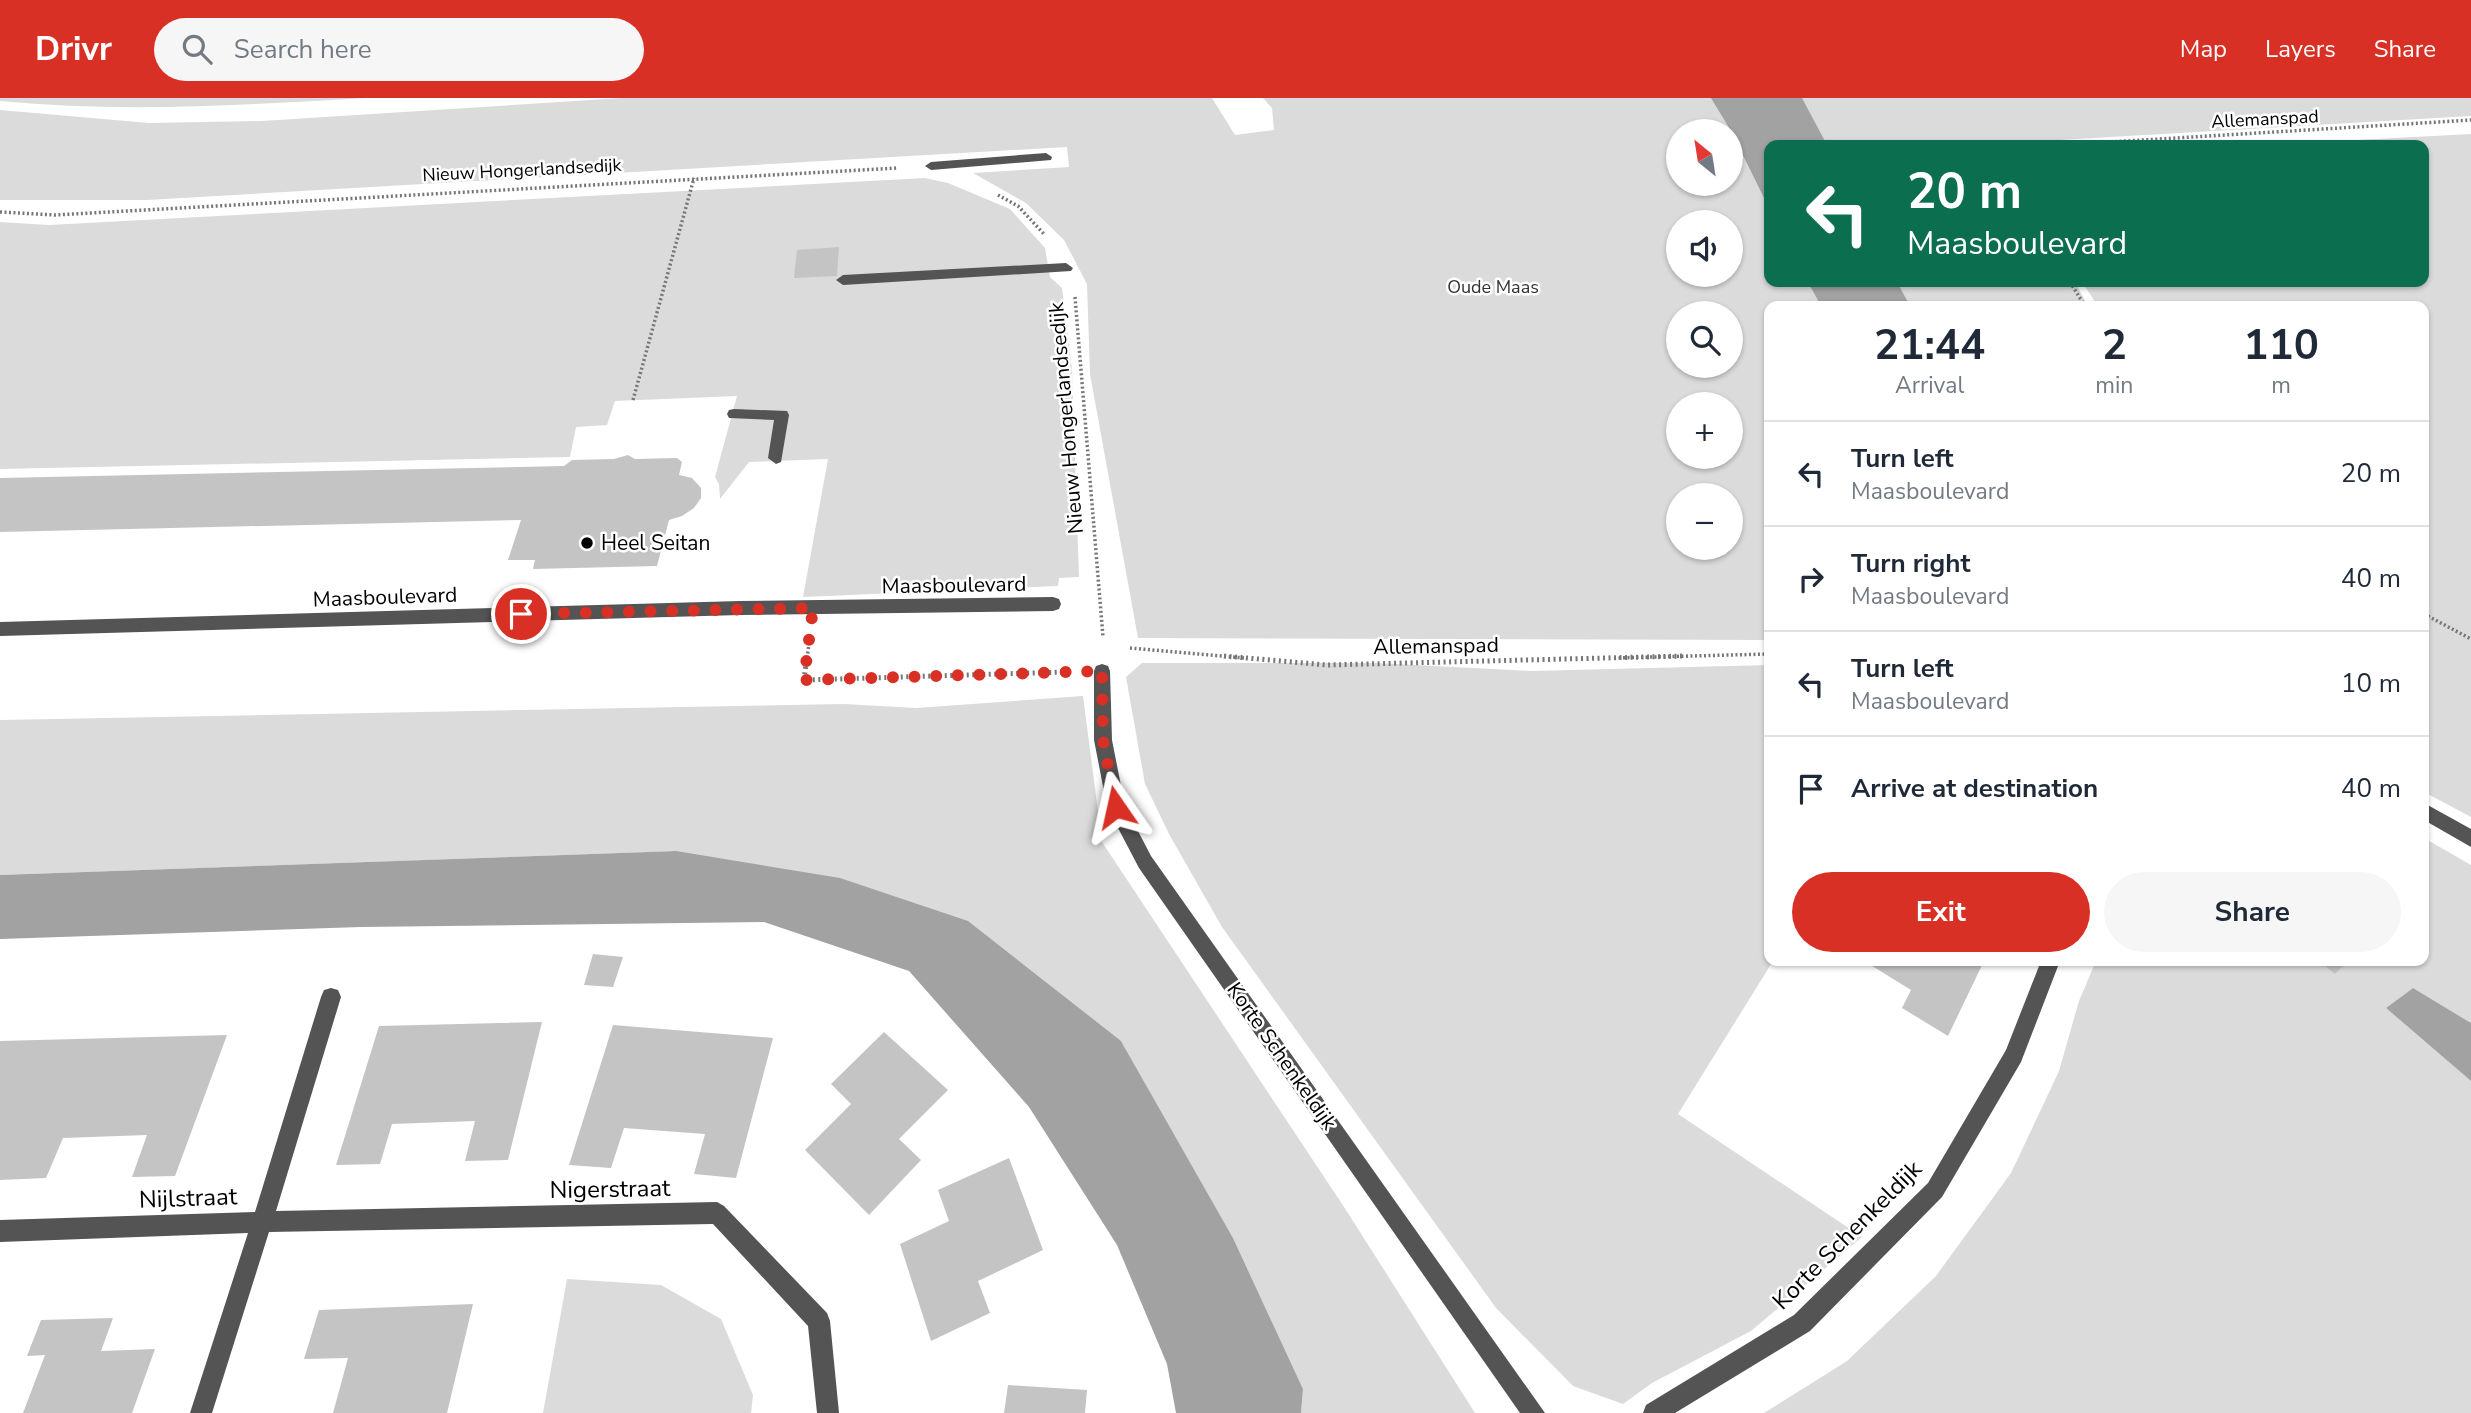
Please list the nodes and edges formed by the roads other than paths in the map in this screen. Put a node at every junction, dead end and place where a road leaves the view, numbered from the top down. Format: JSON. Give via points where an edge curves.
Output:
{"nodes":[{"id":1,"x":1046,"y":158,"type":"dead end"},
{"id":2,"x":931,"y":166,"type":"road end"},
{"id":3,"x":1066,"y":268,"type":"road end"},
{"id":4,"x":843,"y":280,"type":"dead end"},
{"id":5,"x":734,"y":414,"type":"dead end"},
{"id":6,"x":776,"y":458,"type":"dead end"},
{"id":7,"x":1053,"y":604,"type":"dead end"},
{"id":8,"x":0,"y":629,"type":"edge"},
{"id":9,"x":1102,"y":671,"type":"road end"},
{"id":10,"x":2429,"y":814,"type":"edge"},
{"id":11,"x":2471,"y":839,"type":"edge"},
{"id":12,"x":2048,"y":966,"type":"edge"},
{"id":13,"x":331,"y":997,"type":"dead end"},
{"id":14,"x":262,"y":1222,"type":"junction"},
{"id":15,"x":0,"y":1231,"type":"edge"},
{"id":16,"x":201,"y":1413,"type":"edge"},
{"id":17,"x":828,"y":1413,"type":"edge"},
{"id":18,"x":1534,"y":1413,"type":"edge"},
{"id":19,"x":1654,"y":1413,"type":"edge"}],
"edges":[{"from":1,"to":2,"type":"street"},
{"from":3,"to":4,"type":"street"},
{"from":5,"to":6,"type":"street","via":[[782,415]]},
{"from":7,"to":8,"type":"street","name":"Maasboulevard"},
{"from":9,"to":18,"type":"street","name":"Korte Schenkeldijk","via":[[1103,740],[1116,807],[1145,862]]},
{"from":10,"to":11,"type":"street"},
{"from":12,"to":19,"type":"street","name":"Korte Schenkeldijk","via":[[2014,1055],[1935,1190],[1802,1323]]},
{"from":13,"to":14,"type":"street"},
{"from":14,"to":15,"type":"street","name":"Nijlstraat"},
{"from":14,"to":16,"type":"street","name":"Nijlstraat"},
{"from":14,"to":17,"type":"street","name":"Nigerstraat","via":[[716,1213],[819,1321]]}]}
